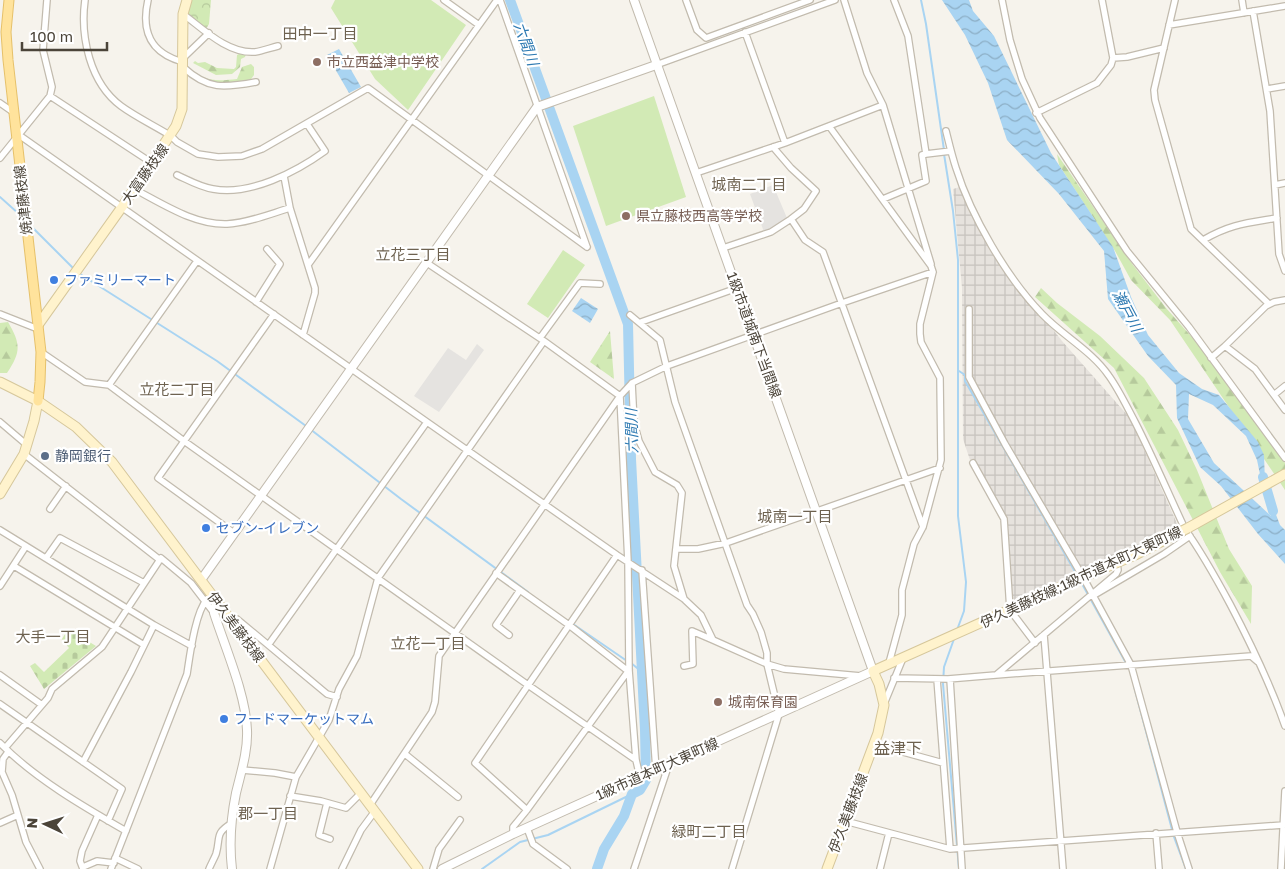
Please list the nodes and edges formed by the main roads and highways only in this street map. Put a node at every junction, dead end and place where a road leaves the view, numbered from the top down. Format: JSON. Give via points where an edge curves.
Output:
{"nodes":[{"id":1,"x":9,"y":0,"type":"edge"},
{"id":2,"x":187,"y":0,"type":"edge"},
{"id":3,"x":38,"y":327,"type":"junction"},
{"id":4,"x":0,"y":382,"type":"edge"},
{"id":5,"x":38,"y":401,"type":"junction"},
{"id":6,"x":1285,"y":474,"type":"edge"},
{"id":7,"x":0,"y":494,"type":"edge"},
{"id":8,"x":873,"y":671,"type":"joint"},
{"id":9,"x":418,"y":869,"type":"edge"},
{"id":10,"x":827,"y":869,"type":"edge"}],
"edges":[{"from":1,"to":3,"type":"main road","name":"焼津藤枝線","via":[[8,60]]},
{"from":2,"to":3,"type":"main road","name":"大富藤枝線","via":[[183,14],[182,109],[176,126]]},
{"from":3,"to":5,"type":"main road","name":"焼津藤枝線","via":[[41,352]]},
{"from":4,"to":5,"type":"main road","name":"伊久美藤枝線"},
{"from":5,"to":7,"type":"main road","via":[[24,454]]},
{"from":5,"to":9,"type":"main road","name":"伊久美藤枝線","via":[[76,427],[112,462],[201,580],[211,599],[229,618]]},
{"from":6,"to":8,"type":"main road","name":"伊久美藤枝線;1級市道本町大東町線","bridge":true,"via":[[1187,533]]},
{"from":8,"to":10,"type":"main road","name":"伊久美藤枝線","via":[[884,705],[878,733]]}]}
